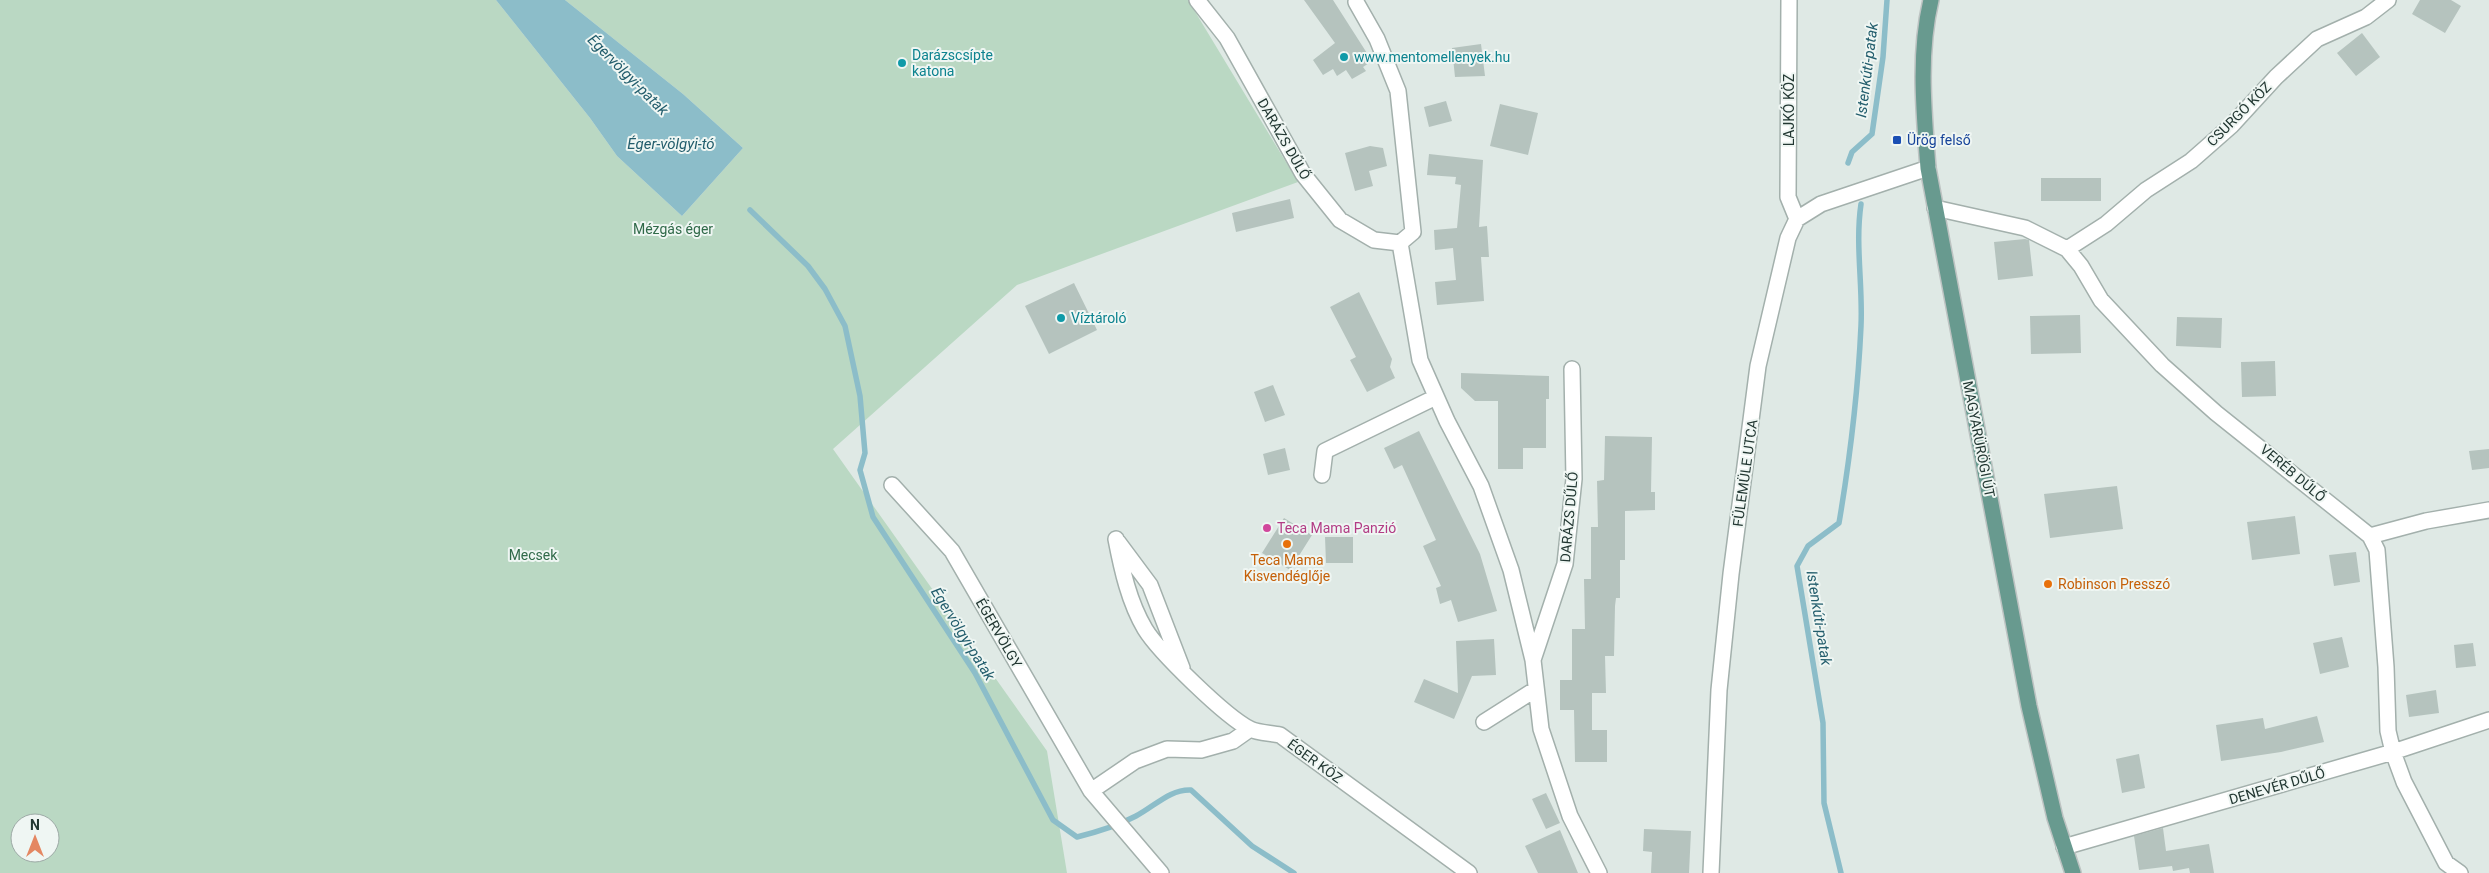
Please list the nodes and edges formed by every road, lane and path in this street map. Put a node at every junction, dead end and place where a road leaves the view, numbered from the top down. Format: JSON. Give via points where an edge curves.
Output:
{"nodes":[{"id":1,"x":1197,"y":0,"type":"edge"},
{"id":2,"x":1789,"y":0,"type":"edge"},
{"id":3,"x":1931,"y":0,"type":"edge"},
{"id":4,"x":2388,"y":0,"type":"edge"},
{"id":5,"x":1356,"y":2,"type":"dead end"},
{"id":6,"x":1928,"y":168,"type":"junction"},
{"id":7,"x":1935,"y":208,"type":"junction"},
{"id":8,"x":1797,"y":219,"type":"junction"},
{"id":9,"x":1400,"y":243,"type":"junction"},
{"id":10,"x":2067,"y":249,"type":"junction"},
{"id":11,"x":1572,"y":369,"type":"dead end"},
{"id":12,"x":1436,"y":397,"type":"junction"},
{"id":13,"x":1322,"y":476,"type":"dead end"},
{"id":14,"x":892,"y":485,"type":"dead end"},
{"id":15,"x":2489,"y":510,"type":"edge"},
{"id":16,"x":2370,"y":536,"type":"junction"},
{"id":17,"x":1533,"y":660,"type":"junction"},
{"id":18,"x":1183,"y":672,"type":"junction"},
{"id":19,"x":1536,"y":689,"type":"junction"},
{"id":20,"x":2489,"y":720,"type":"edge"},
{"id":21,"x":1484,"y":722,"type":"dead end"},
{"id":22,"x":1250,"y":729,"type":"junction"},
{"id":23,"x":2393,"y":752,"type":"junction"},
{"id":24,"x":1091,"y":791,"type":"junction"},
{"id":25,"x":2064,"y":847,"type":"junction"},
{"id":26,"x":1161,"y":873,"type":"edge"},
{"id":27,"x":1469,"y":873,"type":"edge"},
{"id":28,"x":1600,"y":873,"type":"edge"},
{"id":29,"x":1711,"y":873,"type":"edge"},
{"id":30,"x":2073,"y":873,"type":"edge"},
{"id":31,"x":2460,"y":873,"type":"edge"}],
"edges":[{"from":1,"to":9,"type":"street","name":"DARÁZS DŰLŐ","via":[[1227,38],[1303,174],[1340,220],[1374,240]]},
{"from":2,"to":8,"type":"street","name":"LAJKÓ KÖZ","via":[[1788,198]]},
{"from":3,"to":6,"type":"main road","name":"MAGYARÜRÖGI ÚT","via":[[1926,19],[1923,94]]},
{"from":4,"to":10,"type":"street","name":"CSURGÓ KÖZ","via":[[2366,17],[2317,39],[2232,125],[2191,161]]},
{"from":5,"to":9,"type":"street","via":[[1377,39],[1398,91],[1413,232]]},
{"from":6,"to":7,"type":"main road","name":"MAGYARÜRÖGI ÚT"},
{"from":6,"to":8,"type":"street","via":[[1821,204]]},
{"from":7,"to":10,"type":"street","name":"VERÉB DŰLŐ","via":[[2025,228]]},
{"from":7,"to":25,"type":"main road","name":"MAGYARÜRÖGI ÚT","via":[[2029,706]]},
{"from":8,"to":29,"type":"street","name":"FÜLEMÜLE UTCA","via":[[1788,238],[1758,366],[1718,690]]},
{"from":9,"to":12,"type":"street","name":"DARÁZS DŰLŐ","via":[[1420,360]]},
{"from":10,"to":16,"type":"street","name":"VERÉB DŰLŐ","via":[[2101,300],[2162,365],[2216,413]]},
{"from":11,"to":17,"type":"street","name":"DARÁZS DŰLŐ","via":[[1574,479],[1565,564]]},
{"from":12,"to":13,"type":"street","via":[[1325,451]]},
{"from":12,"to":17,"type":"street","name":"DARÁZS DŰLŐ","via":[[1481,486],[1511,570]]},
{"from":14,"to":24,"type":"street","name":"ÉGERVÖLGY","via":[[952,550]]},
{"from":15,"to":16,"type":"street","via":[[2426,521]]},
{"from":16,"to":23,"type":"street","via":[[2377,550],[2388,731]]},
{"from":17,"to":19,"type":"street","name":"DARÁZS DŰLŐ"},
{"from":18,"to":18,"type":"street","via":[[1150,585],[1116,539],[1123,578],[1144,628],[1159,649]]},
{"from":18,"to":22,"type":"street"},
{"from":19,"to":21,"type":"street"},
{"from":19,"to":28,"type":"street","name":"DARÁZS DŰLŐ","via":[[1541,729],[1570,816]]},
{"from":20,"to":23,"type":"street","name":"DENEVÉR DŰLŐ"},
{"from":22,"to":24,"type":"street","via":[[1233,741],[1201,750],[1167,749],[1134,761]]},
{"from":22,"to":27,"type":"street","name":"ÉGER KÖZ","via":[[1280,735]]},
{"from":23,"to":25,"type":"street","name":"DENEVÉR DŰLŐ"},
{"from":23,"to":31,"type":"street","via":[[2404,782],[2446,862]]},
{"from":24,"to":26,"type":"street","name":"ÉGERVÖLGY"},
{"from":25,"to":30,"type":"main road","name":"MAGYARÜRÖGI ÚT"}]}
